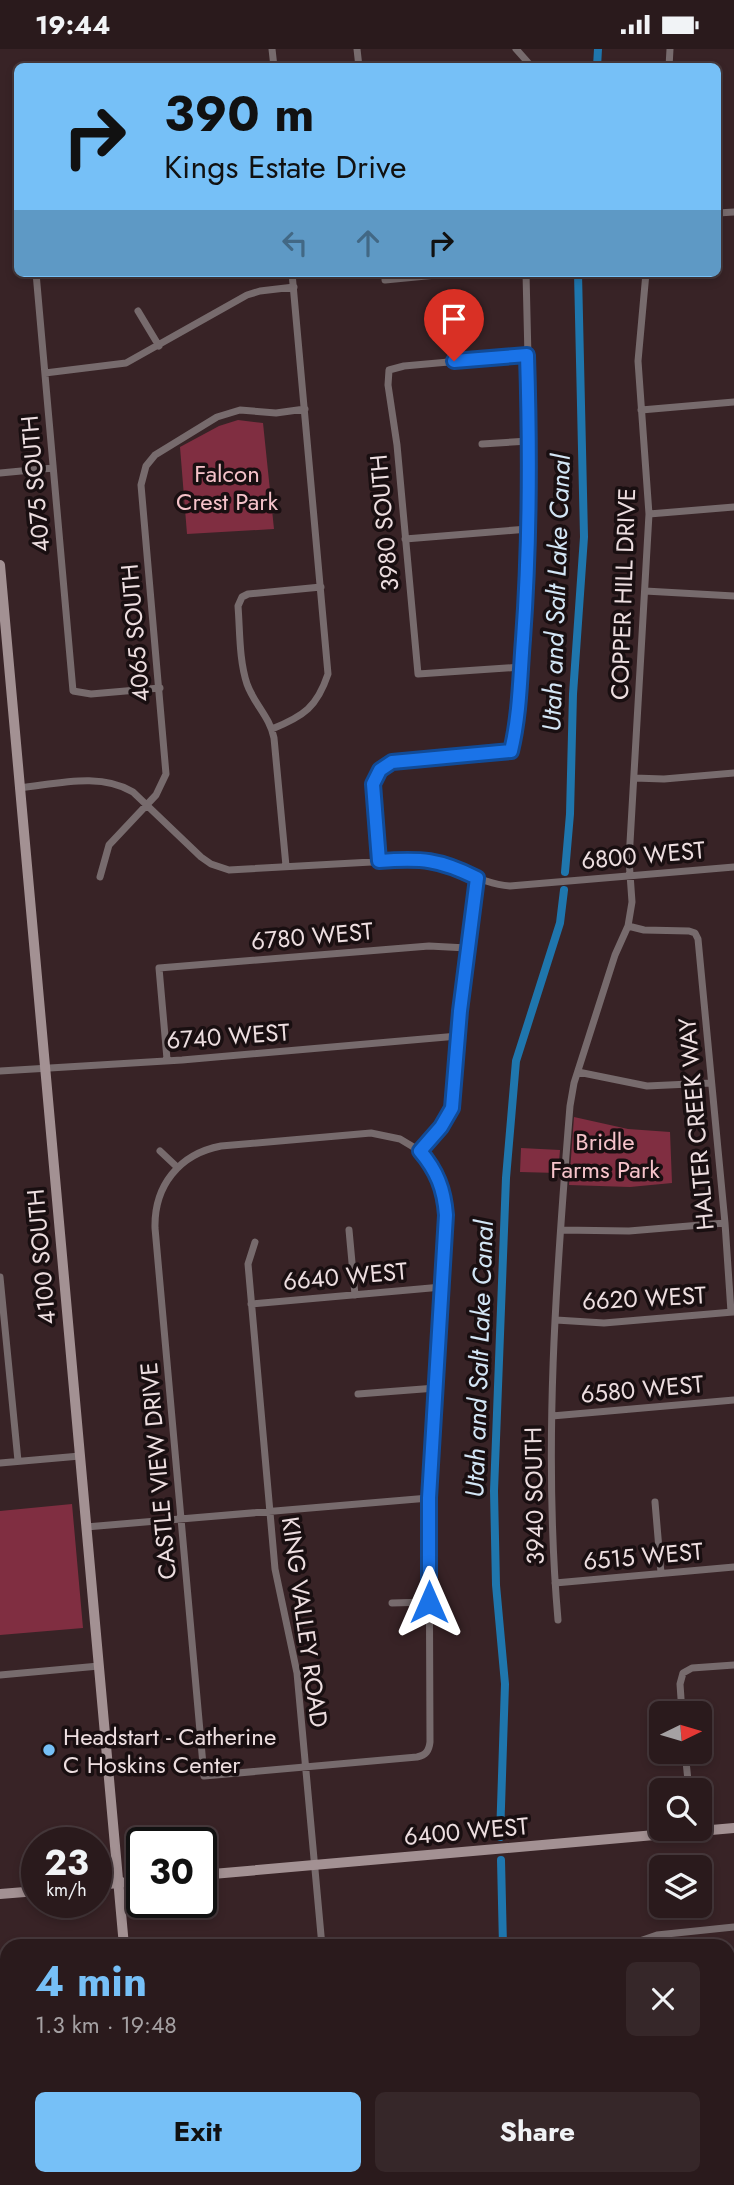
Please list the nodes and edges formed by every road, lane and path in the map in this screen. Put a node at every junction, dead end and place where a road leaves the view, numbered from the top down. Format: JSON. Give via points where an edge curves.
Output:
{"nodes":[{"id":1,"x":516,"y":49,"type":"edge"},
{"id":2,"x":529,"y":63,"type":"edge"},
{"id":3,"x":36,"y":277,"type":"edge"},
{"id":4,"x":293,"y":277,"type":"edge"},
{"id":5,"x":409,"y":277,"type":"edge"},
{"id":6,"x":526,"y":277,"type":"edge"},
{"id":7,"x":646,"y":277,"type":"edge"},
{"id":8,"x":385,"y":279,"type":"dead end"},
{"id":9,"x":294,"y":287,"type":"junction"},
{"id":10,"x":138,"y":311,"type":"dead end"},
{"id":11,"x":159,"y":346,"type":"junction"},
{"id":12,"x":527,"y":355,"type":"junction"},
{"id":13,"x":45,"y":373,"type":"junction"},
{"id":14,"x":734,"y":402,"type":"edge"},
{"id":15,"x":305,"y":409,"type":"junction"},
{"id":16,"x":641,"y":410,"type":"junction"},
{"id":17,"x":529,"y":441,"type":"junction"},
{"id":18,"x":482,"y":444,"type":"dead end"},
{"id":19,"x":53,"y":468,"type":"junction"},
{"id":20,"x":0,"y":473,"type":"edge"},
{"id":21,"x":734,"y":507,"type":"edge"},
{"id":22,"x":649,"y":514,"type":"junction"},
{"id":23,"x":528,"y":529,"type":"junction"},
{"id":24,"x":405,"y":540,"type":"junction"},
{"id":25,"x":0,"y":565,"type":"edge"},
{"id":26,"x":321,"y":587,"type":"junction"},
{"id":27,"x":645,"y":591,"type":"junction"},
{"id":28,"x":734,"y":596,"type":"edge"},
{"id":29,"x":521,"y":667,"type":"junction"},
{"id":30,"x":160,"y":688,"type":"junction"},
{"id":31,"x":272,"y":729,"type":"junction"},
{"id":32,"x":734,"y":773,"type":"edge"},
{"id":33,"x":634,"y":778,"type":"junction"},
{"id":34,"x":19,"y":788,"type":"junction"},
{"id":35,"x":146,"y":805,"type":"junction"},
{"id":36,"x":379,"y":861,"type":"junction"},
{"id":37,"x":286,"y":866,"type":"junction"},
{"id":38,"x":734,"y":867,"type":"edge"},
{"id":39,"x":630,"y":875,"type":"junction"},
{"id":40,"x":100,"y":877,"type":"dead end"},
{"id":41,"x":477,"y":878,"type":"junction"},
{"id":42,"x":628,"y":926,"type":"junction"},
{"id":43,"x":467,"y":948,"type":"junction"},
{"id":44,"x":458,"y":1036,"type":"junction"},
{"id":45,"x":167,"y":1059,"type":"junction"},
{"id":46,"x":45,"y":1068,"type":"junction"},
{"id":47,"x":0,"y":1071,"type":"edge"},
{"id":48,"x":578,"y":1072,"type":"junction"},
{"id":49,"x":711,"y":1083,"type":"junction"},
{"id":50,"x":160,"y":1151,"type":"dead end"},
{"id":51,"x":420,"y":1151,"type":"junction"},
{"id":52,"x":177,"y":1167,"type":"junction"},
{"id":53,"x":726,"y":1223,"type":"junction"},
{"id":54,"x":349,"y":1230,"type":"dead end"},
{"id":55,"x":561,"y":1230,"type":"junction"},
{"id":56,"x":255,"y":1242,"type":"dead end"},
{"id":57,"x":0,"y":1277,"type":"edge"},
{"id":58,"x":442,"y":1287,"type":"junction"},
{"id":59,"x":355,"y":1295,"type":"junction"},
{"id":60,"x":251,"y":1304,"type":"junction"},
{"id":61,"x":733,"y":1312,"type":"edge"},
{"id":62,"x":556,"y":1320,"type":"junction"},
{"id":63,"x":436,"y":1388,"type":"junction"},
{"id":64,"x":358,"y":1394,"type":"dead end"},
{"id":65,"x":734,"y":1400,"type":"edge"},
{"id":66,"x":552,"y":1416,"type":"junction"},
{"id":67,"x":80,"y":1456,"type":"junction"},
{"id":68,"x":18,"y":1461,"type":"junction"},
{"id":69,"x":0,"y":1463,"type":"edge"},
{"id":70,"x":429,"y":1498,"type":"junction"},
{"id":71,"x":654,"y":1502,"type":"dead end"},
{"id":72,"x":270,"y":1511,"type":"junction"},
{"id":73,"x":181,"y":1519,"type":"junction"},
{"id":74,"x":86,"y":1527,"type":"junction"},
{"id":75,"x":734,"y":1567,"type":"edge"},
{"id":76,"x":661,"y":1573,"type":"junction"},
{"id":77,"x":555,"y":1583,"type":"junction"},
{"id":78,"x":429,"y":1602,"type":"junction"},
{"id":79,"x":392,"y":1603,"type":"dead end"},
{"id":80,"x":558,"y":1620,"type":"dead end"},
{"id":81,"x":734,"y":1665,"type":"edge"},
{"id":82,"x":99,"y":1666,"type":"junction"},
{"id":83,"x":0,"y":1675,"type":"edge"},
{"id":84,"x":681,"y":1701,"type":"edge"},
{"id":85,"x":305,"y":1767,"type":"junction"},
{"id":86,"x":734,"y":1828,"type":"edge"},
{"id":87,"x":712,"y":1829,"type":"edge"},
{"id":88,"x":649,"y":1834,"type":"edge"},
{"id":89,"x":314,"y":1865,"type":"junction"},
{"id":90,"x":217,"y":1874,"type":"edge"},
{"id":91,"x":126,"y":1882,"type":"edge"},
{"id":92,"x":118,"y":1883,"type":"junction"},
{"id":93,"x":112,"y":1884,"type":"edge"},
{"id":94,"x":21,"y":1892,"type":"edge"},
{"id":95,"x":0,"y":1894,"type":"edge"},
{"id":96,"x":734,"y":1927,"type":"edge"},
{"id":97,"x":123,"y":1939,"type":"edge"},
{"id":98,"x":321,"y":1939,"type":"edge"},
{"id":99,"x":645,"y":1939,"type":"edge"}],
"edges":[{"from":1,"to":2,"type":"street"},
{"from":3,"to":13,"type":"street","name":"4075 SOUTH"},
{"from":4,"to":9,"type":"street"},
{"from":5,"to":8,"type":"street"},
{"from":6,"to":12,"type":"street"},
{"from":7,"to":16,"type":"street","name":"COPPER HILL DRIVE","via":[[638,362]]},
{"from":9,"to":11,"type":"street","via":[[247,295]]},
{"from":9,"to":15,"type":"street"},
{"from":10,"to":11,"type":"street"},
{"from":11,"to":13,"type":"street","via":[[118,366]]},
{"from":12,"to":17,"type":"street"},
{"from":12,"to":24,"type":"street","name":"3980 SOUTH","via":[[389,370]]},
{"from":13,"to":19,"type":"street","name":"4075 SOUTH"},
{"from":14,"to":16,"type":"street"},
{"from":15,"to":26,"type":"street"},
{"from":15,"to":30,"type":"street","name":"4065 SOUTH","via":[[229,412],[155,455],[146,466],[141,485]]},
{"from":16,"to":22,"type":"street","name":"COPPER HILL DRIVE"},
{"from":17,"to":18,"type":"street"},
{"from":17,"to":23,"type":"street"},
{"from":19,"to":20,"type":"street"},
{"from":19,"to":30,"type":"street","name":"4075 SOUTH","via":[[73,691],[91,694]]},
{"from":21,"to":22,"type":"street"},
{"from":22,"to":27,"type":"street","name":"COPPER HILL DRIVE"},
{"from":23,"to":24,"type":"street"},
{"from":23,"to":29,"type":"street"},
{"from":24,"to":29,"type":"street","name":"3980 SOUTH","via":[[418,674]]},
{"from":25,"to":34,"type":"main road","name":"4100 SOUTH"},
{"from":26,"to":31,"type":"street","via":[[328,674],[322,691],[303,715]]},
{"from":26,"to":31,"type":"street","via":[[244,596],[239,606],[245,677]]},
{"from":27,"to":28,"type":"street"},
{"from":27,"to":33,"type":"street","name":"COPPER HILL DRIVE"},
{"from":29,"to":36,"type":"street","via":[[511,751],[392,762],[380,770],[373,784]]},
{"from":30,"to":35,"type":"street","name":"4065 SOUTH","via":[[166,774]]},
{"from":31,"to":37,"type":"street"},
{"from":32,"to":33,"type":"street"},
{"from":33,"to":39,"type":"street","name":"COPPER HILL DRIVE"},
{"from":34,"to":35,"type":"street","name":"6800 WEST","via":[[109,781],[133,792]]},
{"from":34,"to":46,"type":"main road","name":"4100 SOUTH"},
{"from":35,"to":37,"type":"street","name":"6800 WEST","via":[[211,864],[229,870]]},
{"from":35,"to":40,"type":"street","name":"4065 SOUTH","via":[[109,845]]},
{"from":36,"to":37,"type":"street","name":"6800 WEST"},
{"from":36,"to":41,"type":"street","name":"6800 WEST","via":[[426,859]]},
{"from":38,"to":39,"type":"street","name":"6800 WEST"},
{"from":39,"to":41,"type":"street","name":"6800 WEST","via":[[510,886]]},
{"from":39,"to":42,"type":"street","name":"COPPER HILL DRIVE"},
{"from":41,"to":43,"type":"street"},
{"from":42,"to":48,"type":"street","name":"COPPER HILL DRIVE"},
{"from":42,"to":49,"type":"street","name":"HALTER CREEK WAY","via":[[695,933]]},
{"from":43,"to":44,"type":"street"},
{"from":43,"to":45,"type":"street","name":"6780 WEST","via":[[429,946],[159,968]]},
{"from":44,"to":45,"type":"street","name":"6740 WEST"},
{"from":44,"to":51,"type":"street","via":[[452,1108]]},
{"from":45,"to":46,"type":"street","name":"6740 WEST"},
{"from":46,"to":47,"type":"street","name":"6740 WEST"},
{"from":46,"to":67,"type":"main road","name":"4100 SOUTH"},
{"from":48,"to":49,"type":"street","via":[[647,1086]]},
{"from":48,"to":55,"type":"street","name":"3940 SOUTH","via":[[570,1106]]},
{"from":49,"to":53,"type":"street","name":"HALTER CREEK WAY"},
{"from":50,"to":52,"type":"street"},
{"from":51,"to":52,"type":"street","via":[[392,1136],[364,1133],[221,1146],[198,1153]]},
{"from":51,"to":58,"type":"street","via":[[436,1171],[445,1196]]},
{"from":52,"to":73,"type":"street","name":"CASTLE VIEW DRIVE","via":[[163,1187],[155,1220]]},
{"from":53,"to":55,"type":"street","via":[[634,1231]]},
{"from":53,"to":61,"type":"street","name":"HALTER CREEK WAY"},
{"from":54,"to":59,"type":"street"},
{"from":55,"to":62,"type":"street","name":"3940 SOUTH"},
{"from":56,"to":60,"type":"street","name":"KING VALLEY ROAD","via":[[248,1264]]},
{"from":57,"to":68,"type":"street"},
{"from":58,"to":59,"type":"street","name":"6640 WEST"},
{"from":58,"to":63,"type":"street"},
{"from":59,"to":60,"type":"street","name":"6640 WEST"},
{"from":60,"to":72,"type":"street","name":"KING VALLEY ROAD"},
{"from":61,"to":62,"type":"street","name":"6620 WEST","via":[[604,1323]]},
{"from":62,"to":66,"type":"street","name":"3940 SOUTH"},
{"from":63,"to":64,"type":"street"},
{"from":63,"to":70,"type":"street"},
{"from":65,"to":66,"type":"street","name":"6580 WEST"},
{"from":66,"to":77,"type":"street","name":"3940 SOUTH"},
{"from":67,"to":68,"type":"street"},
{"from":67,"to":74,"type":"main road","name":"4100 SOUTH"},
{"from":68,"to":69,"type":"street"},
{"from":70,"to":72,"type":"street"},
{"from":70,"to":78,"type":"street"},
{"from":71,"to":76,"type":"street"},
{"from":72,"to":73,"type":"street"},
{"from":72,"to":85,"type":"street","name":"KING VALLEY ROAD","via":[[278,1589],[297,1673]]},
{"from":73,"to":74,"type":"street"},
{"from":73,"to":85,"type":"street","name":"CASTLE VIEW DRIVE","via":[[204,1776]]},
{"from":74,"to":82,"type":"main road","name":"4100 SOUTH"},
{"from":75,"to":76,"type":"street","name":"6515 WEST"},
{"from":76,"to":77,"type":"street","name":"6515 WEST"},
{"from":77,"to":80,"type":"street","name":"3940 SOUTH"},
{"from":78,"to":79,"type":"street"},
{"from":78,"to":85,"type":"street","via":[[427,1753]]},
{"from":81,"to":84,"type":"street","via":[[692,1668],[683,1673]]},
{"from":82,"to":83,"type":"street"},
{"from":82,"to":92,"type":"main road","name":"4100 SOUTH"},
{"from":85,"to":89,"type":"street","name":"KING VALLEY ROAD"},
{"from":86,"to":87,"type":"main road","name":"6400 WEST"},
{"from":88,"to":89,"type":"main road","name":"6400 WEST"},
{"from":89,"to":90,"type":"main road","name":"6400 WEST"},
{"from":89,"to":98,"type":"street","name":"KING VALLEY ROAD"},
{"from":91,"to":92,"type":"main road"},
{"from":92,"to":93,"type":"main road"},
{"from":92,"to":97,"type":"main road","name":"4100 SOUTH"},
{"from":94,"to":95,"type":"main road"},
{"from":96,"to":99,"type":"street"}]}
